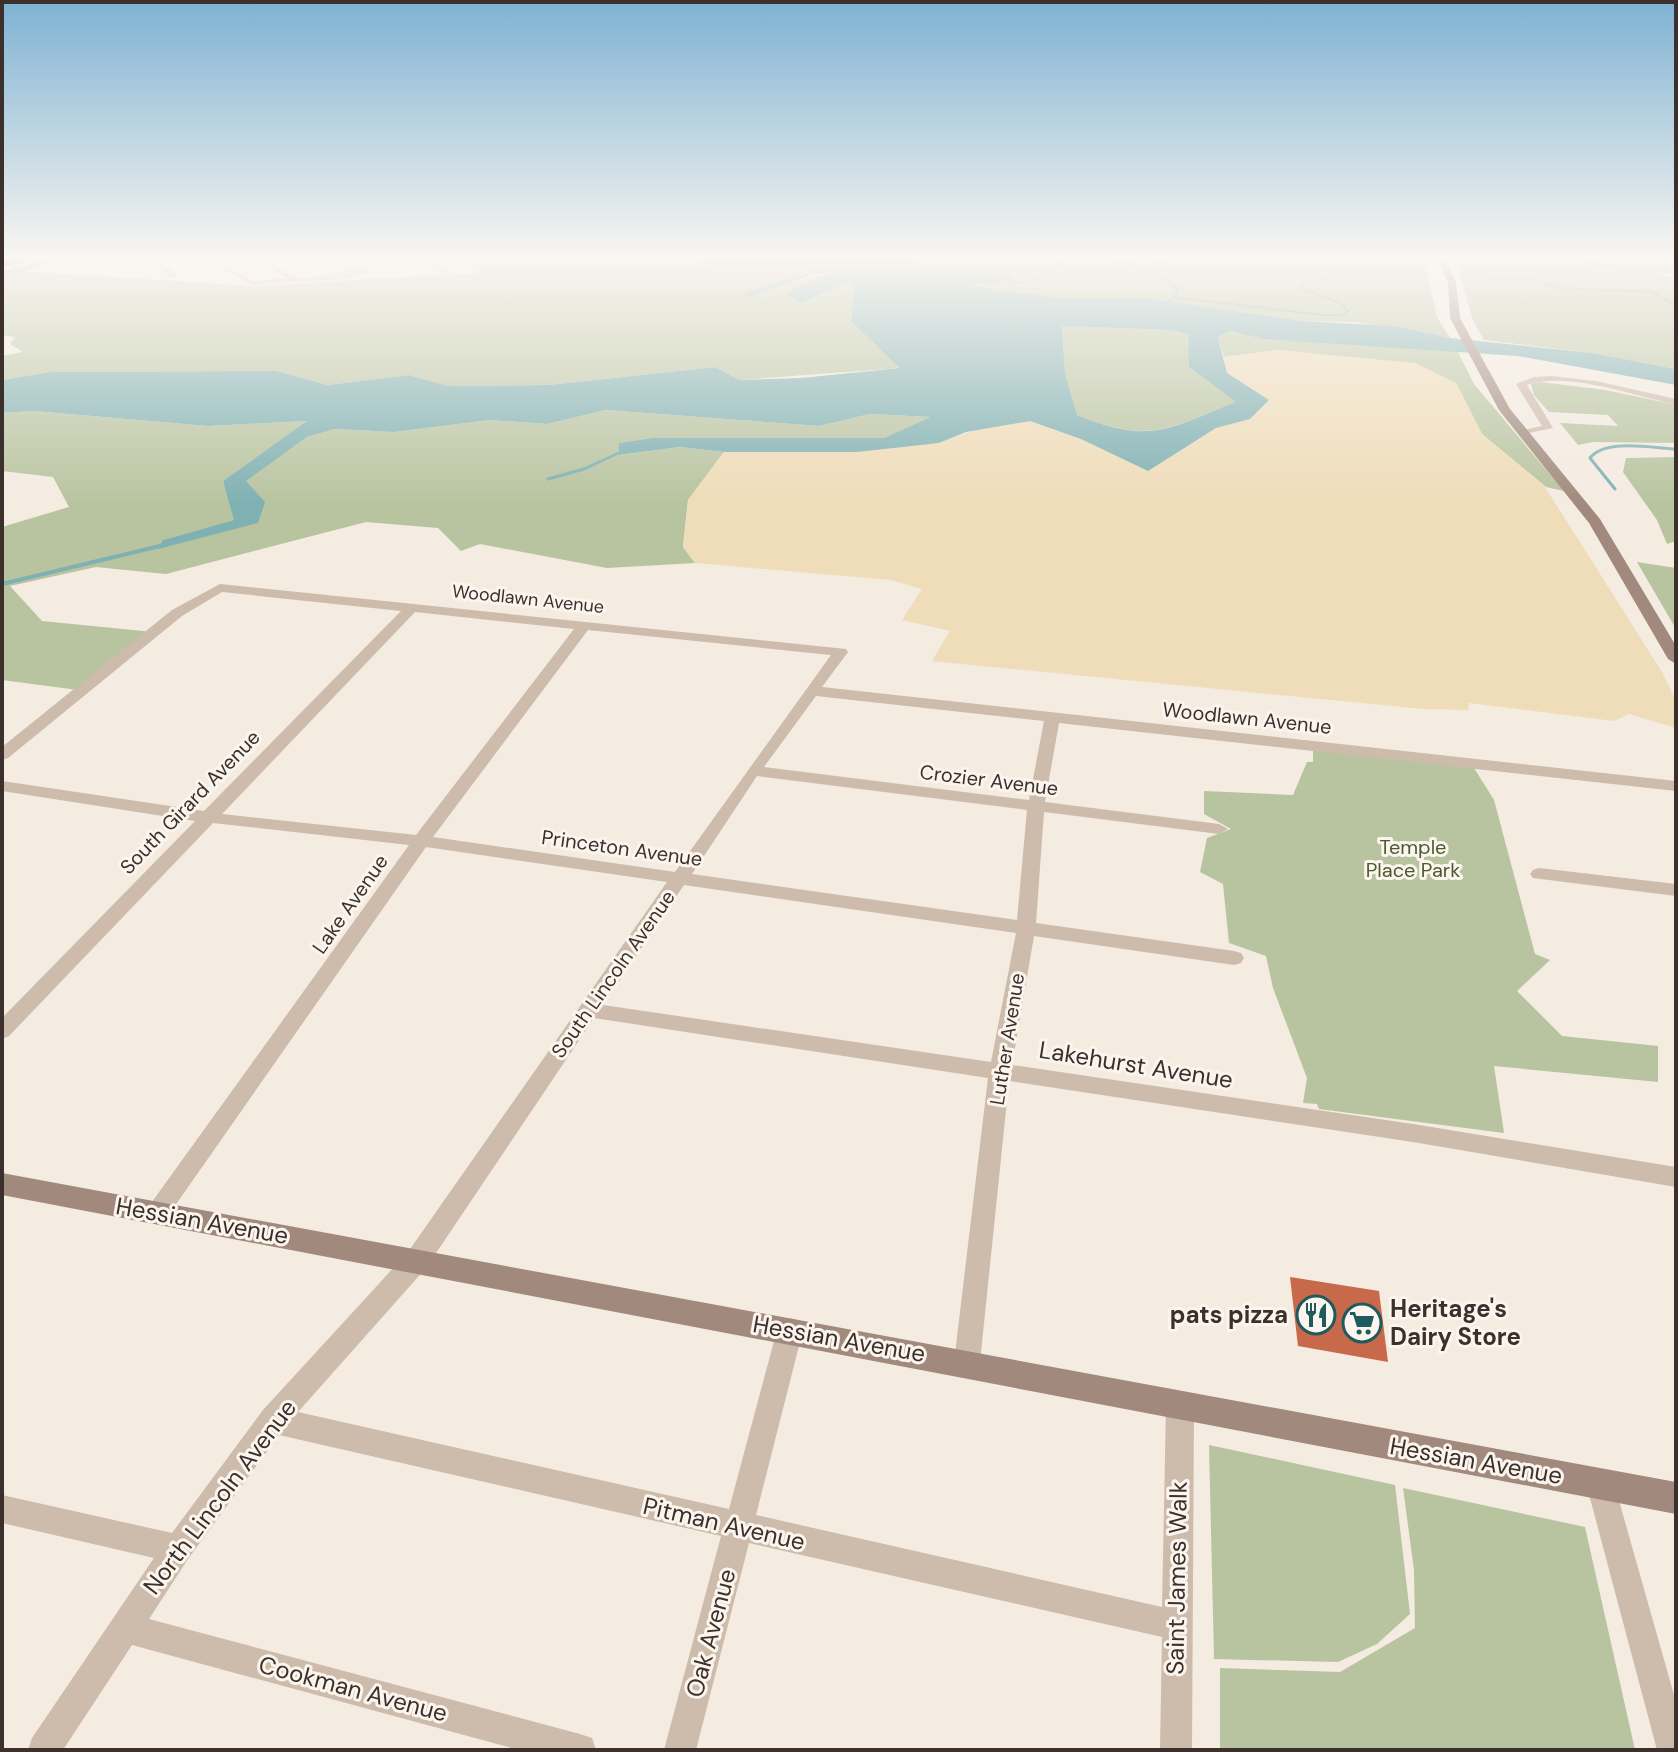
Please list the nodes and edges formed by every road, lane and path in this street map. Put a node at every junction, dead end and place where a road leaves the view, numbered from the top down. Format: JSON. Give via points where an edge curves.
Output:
{"nodes":[{"id":1,"x":1466,"y":341,"type":"edge"},
{"id":2,"x":1676,"y":402,"type":"edge"},
{"id":3,"x":1523,"y":433,"type":"junction"},
{"id":4,"x":412,"y":607,"type":"junction"},
{"id":5,"x":585,"y":624,"type":"junction"},
{"id":6,"x":841,"y":652,"type":"joint"},
{"id":7,"x":1676,"y":659,"type":"edge"},
{"id":8,"x":814,"y":691,"type":"junction"},
{"id":9,"x":1052,"y":718,"type":"junction"},
{"id":10,"x":2,"y":755,"type":"edge"},
{"id":11,"x":753,"y":771,"type":"junction"},
{"id":12,"x":2,"y":786,"type":"edge"},
{"id":13,"x":1676,"y":786,"type":"edge"},
{"id":14,"x":1036,"y":808,"type":"junction"},
{"id":15,"x":206,"y":817,"type":"junction"},
{"id":16,"x":1219,"y":829,"type":"dead end"},
{"id":17,"x":421,"y":841,"type":"junction"},
{"id":18,"x":1539,"y":874,"type":"dead end"},
{"id":19,"x":680,"y":878,"type":"junction"},
{"id":20,"x":1676,"y":890,"type":"edge"},
{"id":21,"x":1026,"y":929,"type":"junction"},
{"id":22,"x":1234,"y":958,"type":"dead end"},
{"id":23,"x":588,"y":1010,"type":"junction"},
{"id":24,"x":2,"y":1031,"type":"edge"},
{"id":25,"x":1000,"y":1070,"type":"junction"},
{"id":26,"x":1676,"y":1177,"type":"edge"},
{"id":27,"x":2,"y":1184,"type":"edge"},
{"id":28,"x":157,"y":1213,"type":"junction"},
{"id":29,"x":417,"y":1260,"type":"junction"},
{"id":30,"x":790,"y":1330,"type":"junction"},
{"id":31,"x":967,"y":1362,"type":"junction"},
{"id":32,"x":1180,"y":1407,"type":"junction"},
{"id":33,"x":273,"y":1420,"type":"junction"},
{"id":34,"x":1600,"y":1483,"type":"junction"},
{"id":35,"x":1676,"y":1498,"type":"edge"},
{"id":36,"x":2,"y":1509,"type":"edge"},
{"id":37,"x":739,"y":1528,"type":"junction"},
{"id":38,"x":178,"y":1549,"type":"junction"},
{"id":39,"x":1175,"y":1625,"type":"junction"},
{"id":40,"x":125,"y":1628,"type":"junction"},
{"id":41,"x":1672,"y":1738,"type":"edge"},
{"id":42,"x":44,"y":1750,"type":"edge"},
{"id":43,"x":580,"y":1750,"type":"edge"},
{"id":44,"x":680,"y":1750,"type":"edge"},
{"id":45,"x":1176,"y":1750,"type":"edge"}],
"edges":[{"from":1,"to":3,"type":"main road"},
{"from":2,"to":3,"type":"street","via":[[1533,378],[1521,384],[1548,428]]},
{"from":3,"to":7,"type":"main road","via":[[1595,522]]},
{"from":4,"to":5,"type":"street","name":"Woodlawn Avenue"},
{"from":4,"to":10,"type":"street","name":"Woodlawn Avenue","via":[[212,590]]},
{"from":4,"to":15,"type":"street","name":"South Girard Avenue"},
{"from":5,"to":6,"type":"street","name":"Woodlawn Avenue"},
{"from":5,"to":17,"type":"street","name":"Lake Avenue"},
{"from":6,"to":8,"type":"street","name":"South Lincoln Avenue"},
{"from":8,"to":9,"type":"street","name":"Woodlawn Avenue"},
{"from":8,"to":11,"type":"street","name":"South Lincoln Avenue"},
{"from":9,"to":13,"type":"street","name":"Woodlawn Avenue"},
{"from":9,"to":14,"type":"street","name":"Luther Avenue"},
{"from":11,"to":14,"type":"street","name":"Crozier Avenue"},
{"from":11,"to":19,"type":"street","name":"South Lincoln Avenue"},
{"from":12,"to":15,"type":"street","name":"Princeton Avenue"},
{"from":14,"to":16,"type":"street","name":"Crozier Avenue"},
{"from":14,"to":21,"type":"street","name":"Luther Avenue"},
{"from":15,"to":17,"type":"street","name":"Princeton Avenue"},
{"from":15,"to":24,"type":"street","name":"South Girard Avenue"},
{"from":17,"to":19,"type":"street","name":"Princeton Avenue"},
{"from":17,"to":28,"type":"street","name":"Lake Avenue"},
{"from":18,"to":20,"type":"street"},
{"from":19,"to":21,"type":"street","name":"Princeton Avenue"},
{"from":19,"to":23,"type":"street","name":"South Lincoln Avenue"},
{"from":21,"to":22,"type":"street","name":"Princeton Avenue"},
{"from":21,"to":25,"type":"street","name":"Luther Avenue"},
{"from":23,"to":25,"type":"street","name":"Lakehurst Avenue"},
{"from":23,"to":29,"type":"street","name":"South Lincoln Avenue"},
{"from":25,"to":26,"type":"street","name":"Lakehurst Avenue"},
{"from":25,"to":31,"type":"street","name":"Luther Avenue"},
{"from":27,"to":28,"type":"main road","name":"Hessian Avenue"},
{"from":28,"to":29,"type":"main road","name":"Hessian Avenue"},
{"from":29,"to":30,"type":"main road","name":"Hessian Avenue"},
{"from":29,"to":33,"type":"street","name":"North Lincoln Avenue"},
{"from":30,"to":31,"type":"main road","name":"Hessian Avenue"},
{"from":30,"to":37,"type":"street","name":"Oak Avenue"},
{"from":31,"to":32,"type":"main road","name":"Hessian Avenue"},
{"from":32,"to":34,"type":"main road","name":"Hessian Avenue"},
{"from":32,"to":39,"type":"street","name":"Saint James Walk"},
{"from":33,"to":37,"type":"street","name":"Pitman Avenue"},
{"from":33,"to":38,"type":"street","name":"North Lincoln Avenue"},
{"from":34,"to":35,"type":"main road","name":"Hessian Avenue"},
{"from":34,"to":41,"type":"street"},
{"from":36,"to":38,"type":"street"},
{"from":37,"to":39,"type":"street","name":"Pitman Avenue"},
{"from":37,"to":44,"type":"street","name":"Oak Avenue"},
{"from":38,"to":40,"type":"street","name":"North Lincoln Avenue"},
{"from":39,"to":45,"type":"street","name":"Saint James Walk"},
{"from":40,"to":42,"type":"street","name":"North Lincoln Avenue"},
{"from":40,"to":43,"type":"street","name":"Cookman Avenue"}]}
